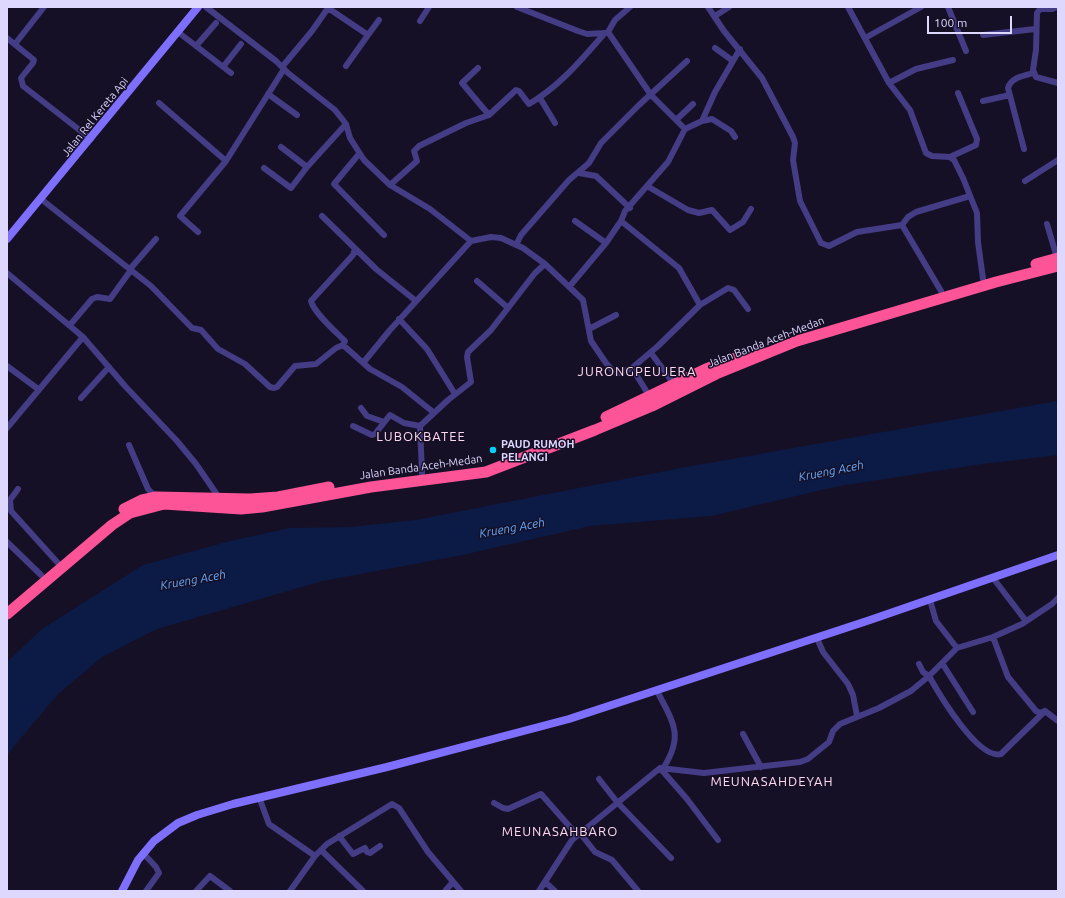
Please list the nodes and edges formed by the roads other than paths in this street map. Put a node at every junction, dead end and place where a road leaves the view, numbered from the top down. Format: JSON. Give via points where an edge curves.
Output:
{"nodes":[{"id":1,"x":44,"y":7,"type":"edge"},
{"id":2,"x":198,"y":7,"type":"edge"},
{"id":3,"x":206,"y":7,"type":"edge"},
{"id":4,"x":429,"y":7,"type":"edge"},
{"id":5,"x":517,"y":7,"type":"edge"},
{"id":6,"x":630,"y":7,"type":"edge"},
{"id":7,"x":708,"y":7,"type":"edge"},
{"id":8,"x":728,"y":7,"type":"edge"},
{"id":9,"x":848,"y":7,"type":"edge"},
{"id":10,"x":921,"y":7,"type":"edge"},
{"id":11,"x":948,"y":7,"type":"edge"},
{"id":12,"x":1057,"y":7,"type":"edge"},
{"id":13,"x":533,"y":9,"type":"edge"},
{"id":14,"x":715,"y":16,"type":"junction"},
{"id":15,"x":379,"y":20,"type":"dead end"},
{"id":16,"x":420,"y":21,"type":"dead end"},
{"id":17,"x":216,"y":23,"type":"dead end"},
{"id":18,"x":1035,"y":29,"type":"junction"},
{"id":19,"x":178,"y":32,"type":"junction"},
{"id":20,"x":606,"y":33,"type":"junction"},
{"id":21,"x":368,"y":35,"type":"junction"},
{"id":22,"x":982,"y":35,"type":"dead end"},
{"id":23,"x":7,"y":38,"type":"edge"},
{"id":24,"x":865,"y":38,"type":"junction"},
{"id":25,"x":16,"y":44,"type":"junction"},
{"id":26,"x":241,"y":44,"type":"dead end"},
{"id":27,"x":196,"y":46,"type":"junction"},
{"id":28,"x":715,"y":48,"type":"dead end"},
{"id":29,"x":740,"y":49,"type":"junction"},
{"id":30,"x":966,"y":51,"type":"dead end"},
{"id":31,"x":953,"y":60,"type":"dead end"},
{"id":32,"x":688,"y":61,"type":"dead end"},
{"id":33,"x":733,"y":61,"type":"junction"},
{"id":34,"x":346,"y":66,"type":"dead end"},
{"id":35,"x":223,"y":67,"type":"junction"},
{"id":36,"x":283,"y":68,"type":"junction"},
{"id":37,"x":478,"y":68,"type":"dead end"},
{"id":38,"x":231,"y":73,"type":"dead end"},
{"id":39,"x":1033,"y":73,"type":"junction"},
{"id":40,"x":889,"y":83,"type":"junction"},
{"id":41,"x":1058,"y":83,"type":"edge"},
{"id":42,"x":958,"y":93,"type":"dead end"},
{"id":43,"x":268,"y":94,"type":"junction"},
{"id":44,"x":651,"y":95,"type":"junction"},
{"id":45,"x":1010,"y":95,"type":"junction"},
{"id":46,"x":540,"y":98,"type":"junction"},
{"id":47,"x":983,"y":101,"type":"dead end"},
{"id":48,"x":159,"y":103,"type":"dead end"},
{"id":49,"x":693,"y":104,"type":"dead end"},
{"id":50,"x":297,"y":115,"type":"dead end"},
{"id":51,"x":489,"y":115,"type":"junction"},
{"id":52,"x":676,"y":120,"type":"junction"},
{"id":53,"x":702,"y":120,"type":"junction"},
{"id":54,"x":555,"y":123,"type":"dead end"},
{"id":55,"x":346,"y":124,"type":"junction"},
{"id":56,"x":685,"y":129,"type":"junction"},
{"id":57,"x":735,"y":137,"type":"dead end"},
{"id":58,"x":91,"y":139,"type":"junction"},
{"id":59,"x":281,"y":147,"type":"dead end"},
{"id":60,"x":1024,"y":149,"type":"dead end"},
{"id":61,"x":360,"y":154,"type":"junction"},
{"id":62,"x":950,"y":157,"type":"junction"},
{"id":63,"x":226,"y":161,"type":"junction"},
{"id":64,"x":1057,"y":163,"type":"edge"},
{"id":65,"x":307,"y":167,"type":"junction"},
{"id":66,"x":264,"y":168,"type":"dead end"},
{"id":67,"x":579,"y":172,"type":"junction"},
{"id":68,"x":1025,"y":181,"type":"dead end"},
{"id":69,"x":390,"y":185,"type":"junction"},
{"id":70,"x":647,"y":186,"type":"junction"},
{"id":71,"x":970,"y":196,"type":"junction"},
{"id":72,"x":41,"y":199,"type":"junction"},
{"id":73,"x":630,"y":208,"type":"junction"},
{"id":74,"x":751,"y":209,"type":"dead end"},
{"id":75,"x":322,"y":216,"type":"dead end"},
{"id":76,"x":574,"y":221,"type":"dead end"},
{"id":77,"x":621,"y":221,"type":"junction"},
{"id":78,"x":1047,"y":224,"type":"dead end"},
{"id":79,"x":902,"y":225,"type":"junction"},
{"id":80,"x":198,"y":232,"type":"dead end"},
{"id":81,"x":384,"y":235,"type":"dead end"},
{"id":82,"x":7,"y":239,"type":"edge"},
{"id":83,"x":156,"y":239,"type":"dead end"},
{"id":84,"x":471,"y":241,"type":"junction"},
{"id":85,"x":516,"y":244,"type":"junction"},
{"id":86,"x":606,"y":244,"type":"junction"},
{"id":87,"x":355,"y":249,"type":"junction"},
{"id":88,"x":1058,"y":261,"type":"edge"},
{"id":89,"x":545,"y":264,"type":"junction"},
{"id":90,"x":131,"y":270,"type":"junction"},
{"id":91,"x":7,"y":273,"type":"edge"},
{"id":92,"x":983,"y":279,"type":"junction"},
{"id":93,"x":477,"y":281,"type":"dead end"},
{"id":94,"x":569,"y":287,"type":"junction"},
{"id":95,"x":941,"y":291,"type":"junction"},
{"id":96,"x":416,"y":301,"type":"junction"},
{"id":97,"x":700,"y":305,"type":"junction"},
{"id":98,"x":507,"y":308,"type":"junction"},
{"id":99,"x":748,"y":310,"type":"dead end"},
{"id":100,"x":616,"y":315,"type":"dead end"},
{"id":101,"x":399,"y":319,"type":"junction"},
{"id":102,"x":70,"y":325,"type":"junction"},
{"id":103,"x":589,"y":329,"type":"junction"},
{"id":104,"x":83,"y":337,"type":"junction"},
{"id":105,"x":343,"y":346,"type":"junction"},
{"id":106,"x":651,"y":352,"type":"junction"},
{"id":107,"x":363,"y":363,"type":"junction"},
{"id":108,"x":7,"y":366,"type":"edge"},
{"id":109,"x":109,"y":367,"type":"junction"},
{"id":110,"x":632,"y":368,"type":"junction"},
{"id":111,"x":674,"y":384,"type":"junction"},
{"id":112,"x":38,"y":390,"type":"junction"},
{"id":113,"x":455,"y":394,"type":"junction"},
{"id":114,"x":650,"y":397,"type":"junction"},
{"id":115,"x":81,"y":398,"type":"dead end"},
{"id":116,"x":361,"y":408,"type":"dead end"},
{"id":117,"x":433,"y":412,"type":"junction"},
{"id":118,"x":384,"y":422,"type":"junction"},
{"id":119,"x":353,"y":426,"type":"dead end"},
{"id":120,"x":420,"y":426,"type":"junction"},
{"id":121,"x":7,"y":428,"type":"edge"},
{"id":122,"x":567,"y":437,"type":"junction"},
{"id":123,"x":129,"y":445,"type":"dead end"},
{"id":124,"x":422,"y":474,"type":"junction"},
{"id":125,"x":18,"y":489,"type":"dead end"},
{"id":126,"x":156,"y":497,"type":"junction"},
{"id":127,"x":220,"y":499,"type":"junction"},
{"id":128,"x":7,"y":542,"type":"edge"},
{"id":129,"x":1058,"y":555,"type":"edge"},
{"id":130,"x":57,"y":562,"type":"junction"},
{"id":131,"x":41,"y":575,"type":"junction"},
{"id":132,"x":993,"y":578,"type":"junction"},
{"id":133,"x":1058,"y":598,"type":"edge"},
{"id":134,"x":930,"y":600,"type":"junction"},
{"id":135,"x":1052,"y":604,"type":"junction"},
{"id":136,"x":10,"y":606,"type":"edge"},
{"id":137,"x":1058,"y":610,"type":"edge"},
{"id":138,"x":1026,"y":622,"type":"junction"},
{"id":139,"x":992,"y":637,"type":"junction"},
{"id":140,"x":817,"y":638,"type":"junction"},
{"id":141,"x":957,"y":648,"type":"junction"},
{"id":142,"x":942,"y":663,"type":"junction"},
{"id":143,"x":919,"y":664,"type":"dead end"},
{"id":144,"x":929,"y":676,"type":"junction"},
{"id":145,"x":657,"y":691,"type":"junction"},
{"id":146,"x":973,"y":712,"type":"dead end"},
{"id":147,"x":1045,"y":712,"type":"junction"},
{"id":148,"x":857,"y":716,"type":"junction"},
{"id":149,"x":1058,"y":721,"type":"edge"},
{"id":150,"x":743,"y":734,"type":"dead end"},
{"id":151,"x":662,"y":767,"type":"junction"},
{"id":152,"x":761,"y":767,"type":"junction"},
{"id":153,"x":599,"y":779,"type":"dead end"},
{"id":154,"x":259,"y":797,"type":"junction"},
{"id":155,"x":617,"y":802,"type":"junction"},
{"id":156,"x":494,"y":803,"type":"dead end"},
{"id":157,"x":578,"y":834,"type":"junction"},
{"id":158,"x":339,"y":836,"type":"junction"},
{"id":159,"x":718,"y":840,"type":"dead end"},
{"id":160,"x":380,"y":846,"type":"dead end"},
{"id":161,"x":321,"y":850,"type":"junction"},
{"id":162,"x":143,"y":854,"type":"junction"},
{"id":163,"x":316,"y":856,"type":"junction"},
{"id":164,"x":671,"y":858,"type":"dead end"},
{"id":165,"x":453,"y":882,"type":"junction"},
{"id":166,"x":545,"y":882,"type":"junction"},
{"id":167,"x":292,"y":890,"type":"edge"},
{"id":168,"x":122,"y":891,"type":"edge"},
{"id":169,"x":146,"y":891,"type":"edge"},
{"id":170,"x":196,"y":891,"type":"edge"},
{"id":171,"x":230,"y":891,"type":"edge"},
{"id":172,"x":363,"y":891,"type":"edge"},
{"id":173,"x":445,"y":891,"type":"edge"},
{"id":174,"x":462,"y":891,"type":"edge"},
{"id":175,"x":539,"y":891,"type":"edge"},
{"id":176,"x":555,"y":891,"type":"edge"},
{"id":177,"x":638,"y":891,"type":"edge"}],
"edges":[{"from":1,"to":25,"type":"street"},
{"from":2,"to":19,"type":"street","name":"Jalan Rel Kereta Api"},
{"from":3,"to":36,"type":"street"},
{"from":4,"to":16,"type":"street"},
{"from":5,"to":13,"type":"street"},
{"from":6,"to":20,"type":"street","via":[[615,20]]},
{"from":7,"to":14,"type":"street"},
{"from":8,"to":14,"type":"street"},
{"from":9,"to":24,"type":"street"},
{"from":10,"to":24,"type":"street"},
{"from":11,"to":30,"type":"street"},
{"from":12,"to":18,"type":"street","via":[[1038,10]]},
{"from":13,"to":20,"type":"street","via":[[578,31]]},
{"from":14,"to":29,"type":"street"},
{"from":15,"to":21,"type":"street"},
{"from":17,"to":27,"type":"street"},
{"from":18,"to":22,"type":"street"},
{"from":18,"to":39,"type":"street"},
{"from":19,"to":27,"type":"street"},
{"from":19,"to":58,"type":"street","name":"Jalan Rel Kereta Api"},
{"from":20,"to":44,"type":"street"},
{"from":20,"to":46,"type":"street","via":[[567,76]]},
{"from":21,"to":34,"type":"street"},
{"from":21,"to":36,"type":"street","via":[[328,8]]},
{"from":23,"to":25,"type":"street"},
{"from":24,"to":40,"type":"street"},
{"from":25,"to":58,"type":"street","via":[[34,60],[21,78],[23,86]]},
{"from":26,"to":35,"type":"street"},
{"from":27,"to":35,"type":"street"},
{"from":28,"to":33,"type":"street"},
{"from":29,"to":33,"type":"street"},
{"from":29,"to":79,"type":"street","via":[[762,78],[795,140],[793,160],[800,201],[821,243],[829,246],[857,232]]},
{"from":31,"to":40,"type":"street","via":[[916,69]]},
{"from":32,"to":44,"type":"street"},
{"from":33,"to":53,"type":"street"},
{"from":35,"to":38,"type":"street"},
{"from":36,"to":43,"type":"street"},
{"from":36,"to":55,"type":"street","via":[[335,110]]},
{"from":37,"to":51,"type":"street","via":[[462,83]]},
{"from":39,"to":41,"type":"street","via":[[1043,80]]},
{"from":39,"to":45,"type":"street","via":[[1009,83]]},
{"from":40,"to":62,"type":"street","via":[[910,110],[926,153]]},
{"from":42,"to":62,"type":"street","via":[[977,139],[976,145]]},
{"from":43,"to":50,"type":"street"},
{"from":43,"to":63,"type":"street"},
{"from":44,"to":52,"type":"street"},
{"from":44,"to":67,"type":"street","via":[[601,143],[594,157]]},
{"from":45,"to":47,"type":"street"},
{"from":45,"to":60,"type":"street"},
{"from":46,"to":51,"type":"street","via":[[529,104],[520,91],[516,90]]},
{"from":46,"to":54,"type":"street"},
{"from":48,"to":63,"type":"street"},
{"from":49,"to":52,"type":"street"},
{"from":51,"to":69,"type":"street","via":[[466,122],[414,149],[417,161]]},
{"from":52,"to":56,"type":"street"},
{"from":53,"to":56,"type":"street"},
{"from":53,"to":57,"type":"street","via":[[714,120],[731,131]]},
{"from":55,"to":61,"type":"street","via":[[350,138]]},
{"from":55,"to":65,"type":"street"},
{"from":56,"to":70,"type":"street","via":[[668,162]]},
{"from":58,"to":72,"type":"street","name":"Jalan Rel Kereta Api"},
{"from":59,"to":65,"type":"street"},
{"from":61,"to":69,"type":"street"},
{"from":61,"to":81,"type":"street","via":[[334,184]]},
{"from":62,"to":71,"type":"street","via":[[954,160]]},
{"from":63,"to":80,"type":"street","via":[[180,216]]},
{"from":64,"to":68,"type":"street"},
{"from":65,"to":66,"type":"street","via":[[291,188]]},
{"from":67,"to":73,"type":"street","via":[[596,176]]},
{"from":67,"to":85,"type":"street","via":[[569,180]]},
{"from":69,"to":84,"type":"street","via":[[430,210]]},
{"from":70,"to":73,"type":"street"},
{"from":70,"to":74,"type":"street","via":[[688,210],[699,213],[712,210],[730,230],[743,222]]},
{"from":71,"to":79,"type":"street","via":[[916,212],[908,216]]},
{"from":71,"to":92,"type":"street","via":[[977,213]]},
{"from":72,"to":82,"type":"street","name":"Jalan Rel Kereta Api"},
{"from":72,"to":90,"type":"street"},
{"from":73,"to":77,"type":"street"},
{"from":75,"to":87,"type":"street"},
{"from":76,"to":86,"type":"street"},
{"from":77,"to":86,"type":"street"},
{"from":77,"to":97,"type":"street","via":[[680,268]]},
{"from":78,"to":88,"type":"street"},
{"from":79,"to":95,"type":"street"},
{"from":83,"to":90,"type":"street"},
{"from":84,"to":85,"type":"street","via":[[496,237]]},
{"from":84,"to":96,"type":"street"},
{"from":85,"to":89,"type":"street"},
{"from":86,"to":94,"type":"street"},
{"from":87,"to":96,"type":"street"},
{"from":87,"to":105,"type":"street","via":[[353,255],[311,301],[316,310],[345,341]]},
{"from":88,"to":92,"type":"highway","name":"Jalan Banda Aceh-Medan"},
{"from":88,"to":122,"type":"highway","name":"Jalan Banda Aceh-Medan","via":[[797,341],[716,374],[652,406]]},
{"from":89,"to":94,"type":"street"},
{"from":89,"to":98,"type":"street"},
{"from":90,"to":102,"type":"street","via":[[110,299],[92,299]]},
{"from":90,"to":105,"type":"street","via":[[151,286],[192,328],[201,330],[218,349],[245,364],[270,387],[274,388],[296,366],[316,364],[336,348]]},
{"from":91,"to":102,"type":"street"},
{"from":92,"to":95,"type":"highway","name":"Jalan Banda Aceh-Medan"},
{"from":93,"to":98,"type":"street"},
{"from":94,"to":103,"type":"street","via":[[584,303]]},
{"from":95,"to":111,"type":"highway","name":"Jalan Banda Aceh-Medan","via":[[816,329],[721,362]]},
{"from":96,"to":101,"type":"street"},
{"from":97,"to":99,"type":"street","via":[[729,288],[734,290]]},
{"from":97,"to":106,"type":"street"},
{"from":98,"to":113,"type":"street","via":[[491,330],[468,352],[466,357],[471,382]]},
{"from":100,"to":103,"type":"street"},
{"from":101,"to":107,"type":"street"},
{"from":101,"to":113,"type":"street","via":[[427,349]]},
{"from":102,"to":104,"type":"street"},
{"from":103,"to":110,"type":"street","via":[[594,346],[611,369],[620,373]]},
{"from":104,"to":109,"type":"street"},
{"from":104,"to":112,"type":"street"},
{"from":105,"to":107,"type":"street"},
{"from":106,"to":110,"type":"street"},
{"from":106,"to":111,"type":"street"},
{"from":107,"to":117,"type":"street","via":[[402,387]]},
{"from":108,"to":112,"type":"street"},
{"from":109,"to":115,"type":"street"},
{"from":109,"to":127,"type":"street","via":[[177,441]]},
{"from":110,"to":114,"type":"street"},
{"from":111,"to":114,"type":"highway","name":"Jalan Banda Aceh-Medan"},
{"from":112,"to":121,"type":"street"},
{"from":113,"to":117,"type":"street"},
{"from":114,"to":122,"type":"highway","name":"Jalan Banda Aceh-Medan"},
{"from":116,"to":118,"type":"street","via":[[367,416]]},
{"from":117,"to":120,"type":"street"},
{"from":118,"to":119,"type":"street","via":[[378,433],[372,435]]},
{"from":118,"to":120,"type":"street","via":[[390,415],[404,423]]},
{"from":120,"to":124,"type":"street"},
{"from":122,"to":124,"type":"highway","name":"Jalan Banda Aceh-Medan","via":[[478,467]]},
{"from":122,"to":136,"type":"highway","name":"Jalan Banda Aceh-Medan","via":[[482,473],[371,487],[273,506],[240,509],[164,504],[148,507],[130,513],[112,525]]},
{"from":123,"to":126,"type":"street","via":[[148,489]]},
{"from":124,"to":127,"type":"highway","name":"Jalan Banda Aceh-Medan","via":[[371,480],[278,497]]},
{"from":125,"to":130,"type":"street","via":[[10,500],[11,510]]},
{"from":126,"to":127,"type":"highway","name":"Jalan Banda Aceh-Medan"},
{"from":126,"to":130,"type":"highway","name":"Jalan Banda Aceh-Medan","via":[[142,500],[113,516]]},
{"from":128,"to":131,"type":"street"},
{"from":129,"to":132,"type":"street"},
{"from":130,"to":131,"type":"highway","name":"Jalan Banda Aceh-Medan"},
{"from":131,"to":136,"type":"highway","name":"Jalan Banda Aceh-Medan"},
{"from":132,"to":134,"type":"street"},
{"from":132,"to":138,"type":"street"},
{"from":133,"to":135,"type":"street"},
{"from":134,"to":140,"type":"street"},
{"from":134,"to":141,"type":"street","via":[[936,622]]},
{"from":135,"to":137,"type":"street"},
{"from":135,"to":138,"type":"street"},
{"from":138,"to":139,"type":"street"},
{"from":139,"to":141,"type":"street"},
{"from":139,"to":147,"type":"street","via":[[1008,677],[1036,711]]},
{"from":140,"to":145,"type":"street"},
{"from":140,"to":148,"type":"street","via":[[823,652],[848,684]]},
{"from":141,"to":142,"type":"street"},
{"from":142,"to":144,"type":"street"},
{"from":142,"to":146,"type":"street"},
{"from":143,"to":144,"type":"street","via":[[923,672]]},
{"from":144,"to":147,"type":"street","via":[[958,722],[981,747],[994,754],[1001,754]]},
{"from":144,"to":148,"type":"street","via":[[879,708]]},
{"from":145,"to":151,"type":"street","via":[[671,718],[676,737],[674,753]]},
{"from":145,"to":154,"type":"street","via":[[504,737]]},
{"from":147,"to":149,"type":"street"},
{"from":148,"to":152,"type":"street","via":[[834,729],[830,742],[808,759],[793,764]]},
{"from":150,"to":152,"type":"street"},
{"from":151,"to":152,"type":"street","via":[[704,773]]},
{"from":151,"to":155,"type":"street"},
{"from":151,"to":159,"type":"street"},
{"from":153,"to":155,"type":"street"},
{"from":154,"to":162,"type":"street","via":[[178,823],[163,833]]},
{"from":154,"to":163,"type":"street","via":[[269,824]]},
{"from":155,"to":157,"type":"street"},
{"from":155,"to":164,"type":"street"},
{"from":156,"to":157,"type":"street","via":[[508,809],[540,794]]},
{"from":157,"to":166,"type":"street","via":[[568,845]]},
{"from":157,"to":177,"type":"street","via":[[594,852],[612,860]]},
{"from":158,"to":160,"type":"street","via":[[353,854],[365,848],[370,853]]},
{"from":158,"to":161,"type":"street"},
{"from":158,"to":165,"type":"street","via":[[390,804],[394,804]]},
{"from":161,"to":163,"type":"street"},
{"from":161,"to":172,"type":"street"},
{"from":162,"to":168,"type":"street"},
{"from":162,"to":169,"type":"street","via":[[159,873]]},
{"from":163,"to":167,"type":"street"},
{"from":165,"to":173,"type":"street"},
{"from":165,"to":174,"type":"street"},
{"from":166,"to":175,"type":"street"},
{"from":166,"to":176,"type":"street"},
{"from":170,"to":171,"type":"street","via":[[210,876]]}]}
